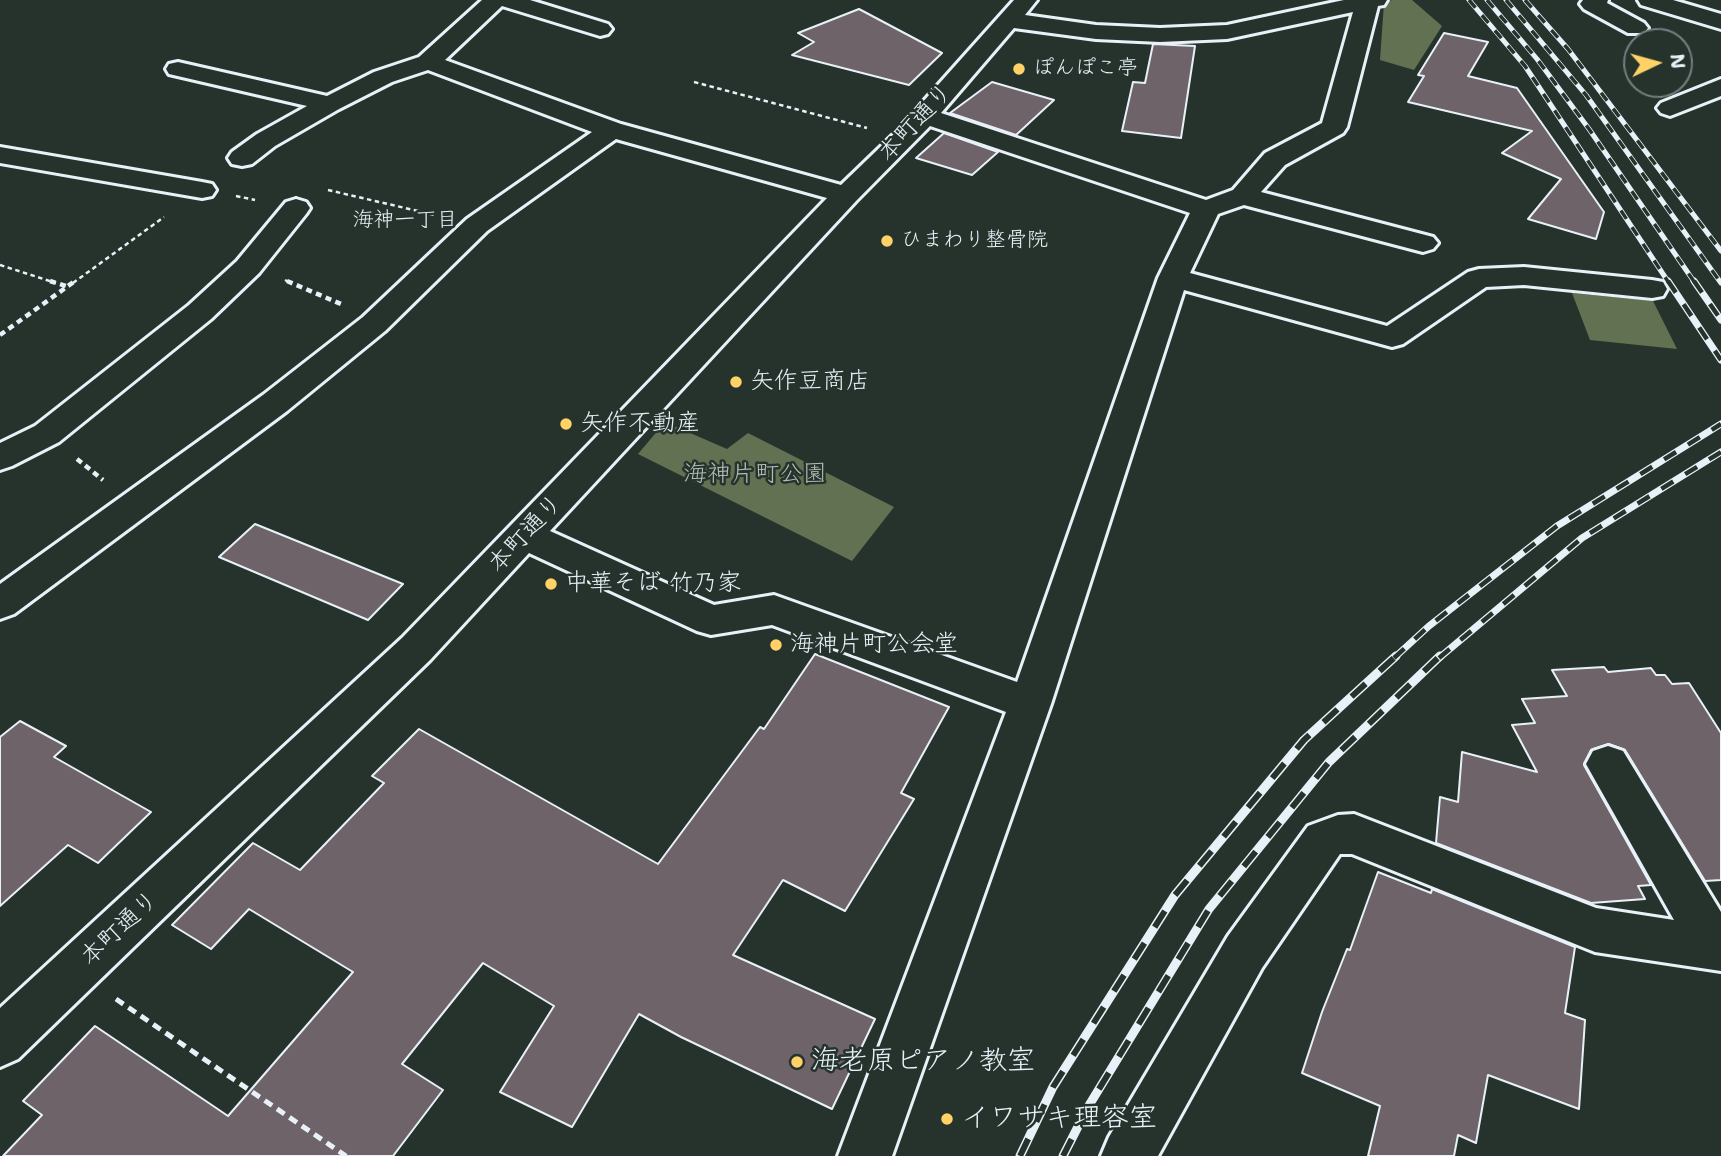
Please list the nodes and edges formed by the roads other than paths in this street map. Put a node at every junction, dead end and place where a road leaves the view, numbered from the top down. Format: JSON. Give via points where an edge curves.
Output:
{"nodes":[{"id":1,"x":495,"y":0,"type":"edge"},
{"id":2,"x":506,"y":0,"type":"edge"},
{"id":3,"x":1597,"y":0,"type":"edge"},
{"id":4,"x":1649,"y":0,"type":"edge"},
{"id":5,"x":1372,"y":2,"type":"edge"},
{"id":6,"x":1017,"y":10,"type":"edge"},
{"id":7,"x":1721,"y":22,"type":"edge"},
{"id":8,"x":1636,"y":28,"type":"dead end"},
{"id":9,"x":600,"y":29,"type":"dead end"},
{"id":10,"x":428,"y":62,"type":"junction"},
{"id":11,"x":178,"y":69,"type":"dead end"},
{"id":12,"x":1721,"y":87,"type":"edge"},
{"id":13,"x":330,"y":104,"type":"junction"},
{"id":14,"x":1670,"y":108,"type":"dead end"},
{"id":15,"x":915,"y":127,"type":"junction"},
{"id":16,"x":612,"y":130,"type":"junction"},
{"id":17,"x":0,"y":155,"type":"edge"},
{"id":18,"x":242,"y":158,"type":"dead end"},
{"id":19,"x":202,"y":190,"type":"road end"},
{"id":20,"x":846,"y":195,"type":"junction"},
{"id":21,"x":1225,"y":203,"type":"junction"},
{"id":22,"x":296,"y":208,"type":"road end"},
{"id":23,"x":1423,"y":243,"type":"dead end"},
{"id":24,"x":1174,"y":278,"type":"junction"},
{"id":25,"x":1652,"y":289,"type":"dead end"},
{"id":26,"x":0,"y":458,"type":"edge"},
{"id":27,"x":524,"y":535,"type":"junction"},
{"id":28,"x":0,"y":604,"type":"edge"},
{"id":29,"x":1030,"y":704,"type":"junction"},
{"id":30,"x":1608,"y":764,"type":"dead end"},
{"id":31,"x":1719,"y":949,"type":"edge"},
{"id":32,"x":0,"y":1042,"type":"edge"},
{"id":33,"x":865,"y":1156,"type":"edge"},
{"id":34,"x":1128,"y":1156,"type":"edge"}],
"edges":[{"from":1,"to":10,"type":"street"},
{"from":2,"to":9,"type":"street"},
{"from":3,"to":8,"type":"street","via":[[1592,4]]},
{"from":4,"to":7,"type":"street"},
{"from":5,"to":6,"type":"street","via":[[1227,32],[1160,35],[1096,32]]},
{"from":5,"to":21,"type":"street","via":[[1334,127],[1275,159]]},
{"from":6,"to":15,"type":"street","name":"本町通り"},
{"from":10,"to":13,"type":"street"},
{"from":10,"to":16,"type":"street"},
{"from":11,"to":13,"type":"street"},
{"from":12,"to":14,"type":"street"},
{"from":13,"to":18,"type":"street"},
{"from":15,"to":20,"type":"street","name":"本町通り"},
{"from":15,"to":21,"type":"street"},
{"from":16,"to":20,"type":"street"},
{"from":16,"to":28,"type":"street","via":[[477,225],[374,324],[275,403]]},
{"from":17,"to":19,"type":"street"},
{"from":20,"to":27,"type":"street","name":"本町通り"},
{"from":21,"to":23,"type":"street"},
{"from":21,"to":24,"type":"street"},
{"from":22,"to":26,"type":"street","via":[[248,267],[200,313],[47,434]]},
{"from":24,"to":25,"type":"street","via":[[1392,337],[1479,278],[1524,276]]},
{"from":24,"to":29,"type":"street"},
{"from":27,"to":29,"type":"street","via":[[712,620],[775,610]]},
{"from":27,"to":32,"type":"street","name":"本町通り","via":[[416,649]]},
{"from":29,"to":33,"type":"street"},
{"from":30,"to":31,"type":"street"},
{"from":31,"to":34,"type":"street","via":[[1595,930],[1363,837],[1338,835],[1324,840],[1245,952]]}]}
